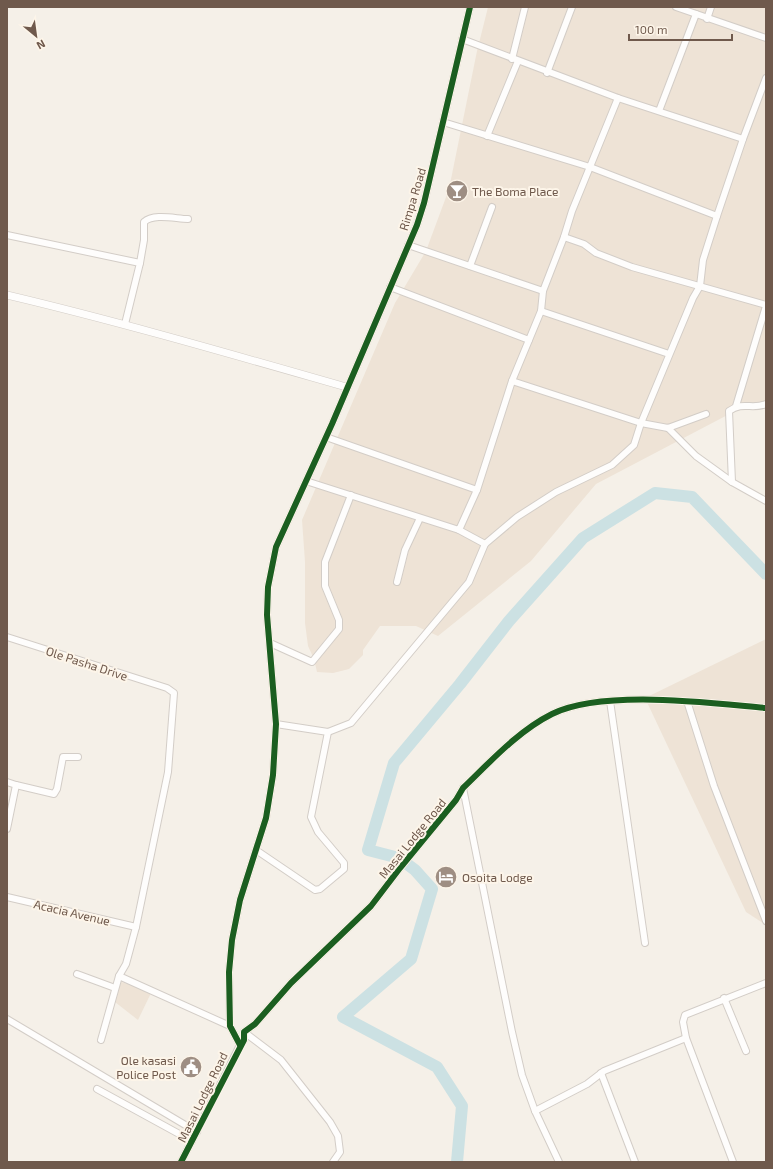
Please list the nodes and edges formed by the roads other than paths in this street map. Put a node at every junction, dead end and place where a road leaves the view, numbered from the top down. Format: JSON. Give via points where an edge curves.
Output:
{"nodes":[{"id":1,"x":470,"y":7,"type":"edge"},
{"id":2,"x":525,"y":7,"type":"edge"},
{"id":3,"x":572,"y":7,"type":"edge"},
{"id":4,"x":676,"y":7,"type":"edge"},
{"id":5,"x":711,"y":7,"type":"edge"},
{"id":6,"x":696,"y":14,"type":"junction"},
{"id":7,"x":707,"y":19,"type":"junction"},
{"id":8,"x":766,"y":38,"type":"edge"},
{"id":9,"x":462,"y":39,"type":"junction"},
{"id":10,"x":515,"y":60,"type":"junction"},
{"id":11,"x":547,"y":72,"type":"junction"},
{"id":12,"x":766,"y":78,"type":"edge"},
{"id":13,"x":618,"y":98,"type":"junction"},
{"id":14,"x":659,"y":111,"type":"junction"},
{"id":15,"x":443,"y":122,"type":"junction"},
{"id":16,"x":487,"y":136,"type":"junction"},
{"id":17,"x":743,"y":139,"type":"junction"},
{"id":18,"x":590,"y":167,"type":"junction"},
{"id":19,"x":492,"y":207,"type":"dead end"},
{"id":20,"x":717,"y":216,"type":"junction"},
{"id":21,"x":188,"y":220,"type":"dead end"},
{"id":22,"x":7,"y":235,"type":"edge"},
{"id":23,"x":564,"y":237,"type":"junction"},
{"id":24,"x":408,"y":245,"type":"junction"},
{"id":25,"x":140,"y":263,"type":"junction"},
{"id":26,"x":470,"y":266,"type":"junction"},
{"id":27,"x":700,"y":286,"type":"junction"},
{"id":28,"x":390,"y":287,"type":"junction"},
{"id":29,"x":543,"y":292,"type":"junction"},
{"id":30,"x":7,"y":295,"type":"edge"},
{"id":31,"x":766,"y":306,"type":"edge"},
{"id":32,"x":541,"y":311,"type":"junction"},
{"id":33,"x":125,"y":324,"type":"junction"},
{"id":34,"x":529,"y":340,"type":"junction"},
{"id":35,"x":670,"y":354,"type":"junction"},
{"id":36,"x":512,"y":380,"type":"junction"},
{"id":37,"x":346,"y":388,"type":"junction"},
{"id":38,"x":766,"y":404,"type":"edge"},
{"id":39,"x":736,"y":406,"type":"junction"},
{"id":40,"x":706,"y":414,"type":"dead end"},
{"id":41,"x":641,"y":423,"type":"junction"},
{"id":42,"x":668,"y":428,"type":"junction"},
{"id":43,"x":326,"y":437,"type":"junction"},
{"id":44,"x":306,"y":481,"type":"junction"},
{"id":45,"x":732,"y":482,"type":"junction"},
{"id":46,"x":477,"y":490,"type":"junction"},
{"id":47,"x":351,"y":495,"type":"junction"},
{"id":48,"x":766,"y":501,"type":"edge"},
{"id":49,"x":420,"y":518,"type":"junction"},
{"id":50,"x":459,"y":530,"type":"junction"},
{"id":51,"x":485,"y":544,"type":"junction"},
{"id":52,"x":396,"y":582,"type":"dead end"},
{"id":53,"x":7,"y":637,"type":"edge"},
{"id":54,"x":270,"y":643,"type":"junction"},
{"id":55,"x":610,"y":701,"type":"junction"},
{"id":56,"x":687,"y":702,"type":"junction"},
{"id":57,"x":766,"y":708,"type":"edge"},
{"id":58,"x":276,"y":724,"type":"junction"},
{"id":59,"x":328,"y":732,"type":"junction"},
{"id":60,"x":78,"y":757,"type":"dead end"},
{"id":61,"x":7,"y":782,"type":"edge"},
{"id":62,"x":16,"y":785,"type":"junction"},
{"id":63,"x":463,"y":788,"type":"junction"},
{"id":64,"x":7,"y":829,"type":"edge"},
{"id":65,"x":256,"y":850,"type":"junction"},
{"id":66,"x":7,"y":897,"type":"edge"},
{"id":67,"x":766,"y":921,"type":"edge"},
{"id":68,"x":136,"y":927,"type":"junction"},
{"id":69,"x":645,"y":943,"type":"dead end"},
{"id":70,"x":77,"y":974,"type":"dead end"},
{"id":71,"x":119,"y":976,"type":"junction"},
{"id":72,"x":766,"y":983,"type":"edge"},
{"id":73,"x":115,"y":988,"type":"junction"},
{"id":74,"x":724,"y":998,"type":"junction"},
{"id":75,"x":7,"y":1019,"type":"edge"},
{"id":76,"x":230,"y":1026,"type":"junction"},
{"id":77,"x":244,"y":1032,"type":"junction"},
{"id":78,"x":686,"y":1038,"type":"junction"},
{"id":79,"x":101,"y":1040,"type":"dead end"},
{"id":80,"x":240,"y":1044,"type":"junction"},
{"id":81,"x":746,"y":1051,"type":"dead end"},
{"id":82,"x":600,"y":1073,"type":"junction"},
{"id":83,"x":98,"y":1089,"type":"dead end"},
{"id":84,"x":535,"y":1111,"type":"junction"},
{"id":85,"x":197,"y":1132,"type":"junction"},
{"id":86,"x":192,"y":1141,"type":"junction"},
{"id":87,"x":181,"y":1162,"type":"edge"},
{"id":88,"x":334,"y":1162,"type":"edge"},
{"id":89,"x":559,"y":1162,"type":"edge"},
{"id":90,"x":635,"y":1162,"type":"edge"},
{"id":91,"x":733,"y":1162,"type":"edge"}],
"edges":[{"from":1,"to":9,"type":"street","name":"Rimpa Road"},
{"from":2,"to":10,"type":"street"},
{"from":3,"to":11,"type":"street"},
{"from":4,"to":6,"type":"street"},
{"from":5,"to":7,"type":"street"},
{"from":6,"to":7,"type":"street"},
{"from":6,"to":14,"type":"street"},
{"from":7,"to":8,"type":"street"},
{"from":9,"to":10,"type":"street"},
{"from":9,"to":15,"type":"street","name":"Rimpa Road"},
{"from":10,"to":11,"type":"street"},
{"from":10,"to":16,"type":"street"},
{"from":11,"to":13,"type":"street"},
{"from":12,"to":17,"type":"street"},
{"from":13,"to":14,"type":"street"},
{"from":13,"to":18,"type":"street"},
{"from":14,"to":17,"type":"street"},
{"from":15,"to":16,"type":"street"},
{"from":15,"to":24,"type":"street","name":"Rimpa Road","via":[[424,203]]},
{"from":16,"to":18,"type":"street"},
{"from":17,"to":20,"type":"street"},
{"from":18,"to":20,"type":"street"},
{"from":18,"to":23,"type":"street"},
{"from":19,"to":26,"type":"street"},
{"from":20,"to":27,"type":"street","via":[[703,260]]},
{"from":21,"to":25,"type":"street","via":[[156,217],[146,220]]},
{"from":22,"to":25,"type":"street"},
{"from":23,"to":27,"type":"street","via":[[584,244],[596,253],[632,266]]},
{"from":23,"to":29,"type":"street"},
{"from":24,"to":26,"type":"street"},
{"from":24,"to":28,"type":"street","name":"Rimpa Road"},
{"from":25,"to":33,"type":"street"},
{"from":26,"to":29,"type":"street"},
{"from":27,"to":31,"type":"street"},
{"from":27,"to":35,"type":"street"},
{"from":28,"to":34,"type":"street"},
{"from":28,"to":37,"type":"street","name":"Rimpa Road"},
{"from":29,"to":32,"type":"street"},
{"from":30,"to":33,"type":"street"},
{"from":31,"to":39,"type":"street"},
{"from":32,"to":34,"type":"street"},
{"from":32,"to":35,"type":"street"},
{"from":33,"to":37,"type":"street"},
{"from":34,"to":36,"type":"street"},
{"from":35,"to":41,"type":"street"},
{"from":36,"to":41,"type":"street"},
{"from":36,"to":46,"type":"street"},
{"from":37,"to":43,"type":"street","name":"Rimpa Road"},
{"from":38,"to":39,"type":"street"},
{"from":39,"to":45,"type":"street","via":[[729,411]]},
{"from":40,"to":42,"type":"street"},
{"from":41,"to":42,"type":"street"},
{"from":41,"to":51,"type":"street","via":[[634,445],[612,465],[556,492],[517,517]]},
{"from":42,"to":45,"type":"street","via":[[696,456]]},
{"from":43,"to":44,"type":"street","name":"Rimpa Road"},
{"from":43,"to":46,"type":"street"},
{"from":44,"to":47,"type":"street"},
{"from":44,"to":54,"type":"street","name":"Rimpa Road","via":[[276,547],[272,563],[267,615]]},
{"from":45,"to":48,"type":"street"},
{"from":46,"to":50,"type":"street"},
{"from":47,"to":49,"type":"street"},
{"from":47,"to":54,"type":"street","via":[[325,562],[325,586],[339,629],[312,662]]},
{"from":49,"to":50,"type":"street"},
{"from":49,"to":52,"type":"street","via":[[405,550]]},
{"from":50,"to":51,"type":"street"},
{"from":51,"to":59,"type":"street","via":[[469,582],[384,684],[351,723]]},
{"from":53,"to":68,"type":"street","name":"Ole Pasha Drive","via":[[167,688],[174,693],[168,772]]},
{"from":54,"to":58,"type":"street","name":"Rimpa Road"},
{"from":55,"to":56,"type":"street","name":"Masai Lodge Road"},
{"from":55,"to":63,"type":"street","name":"Masai Lodge Road","via":[[578,706],[553,714],[535,724]]},
{"from":55,"to":69,"type":"street"},
{"from":56,"to":57,"type":"street","name":"Masai Lodge Road"},
{"from":56,"to":67,"type":"street","via":[[714,786]]},
{"from":58,"to":59,"type":"street"},
{"from":58,"to":65,"type":"street","name":"Rimpa Road","via":[[273,774],[266,818]]},
{"from":59,"to":65,"type":"street","via":[[312,817],[318,832],[344,863],[344,869],[320,889],[315,890]]},
{"from":60,"to":62,"type":"street","via":[[63,757],[54,794]]},
{"from":61,"to":62,"type":"street"},
{"from":62,"to":64,"type":"street"},
{"from":63,"to":77,"type":"street","name":"Masai Lodge Road","via":[[371,906],[296,978],[255,1024]]},
{"from":63,"to":84,"type":"street","via":[[512,1032],[522,1075]]},
{"from":65,"to":76,"type":"street","name":"Rimpa Road","via":[[240,900],[232,940],[229,972]]},
{"from":66,"to":68,"type":"street","name":"Acacia Avenue"},
{"from":68,"to":71,"type":"street","via":[[126,964]]},
{"from":70,"to":73,"type":"street"},
{"from":71,"to":73,"type":"street"},
{"from":71,"to":76,"type":"street"},
{"from":72,"to":74,"type":"street"},
{"from":73,"to":79,"type":"street"},
{"from":74,"to":78,"type":"street","via":[[684,1015]]},
{"from":74,"to":81,"type":"street"},
{"from":75,"to":85,"type":"street"},
{"from":76,"to":80,"type":"street"},
{"from":77,"to":80,"type":"street","name":"Masai Lodge Road","via":[[244,1040]]},
{"from":77,"to":88,"type":"street","via":[[281,1060],[330,1122],[338,1136],[340,1152]]},
{"from":78,"to":82,"type":"street"},
{"from":78,"to":91,"type":"street"},
{"from":80,"to":85,"type":"street","name":"Masai Lodge Road"},
{"from":82,"to":84,"type":"street","via":[[587,1084]]},
{"from":82,"to":90,"type":"street"},
{"from":83,"to":86,"type":"street"},
{"from":84,"to":89,"type":"street"},
{"from":85,"to":86,"type":"street","name":"Masai Lodge Road"},
{"from":86,"to":87,"type":"street","name":"Masai Lodge Road"}]}
